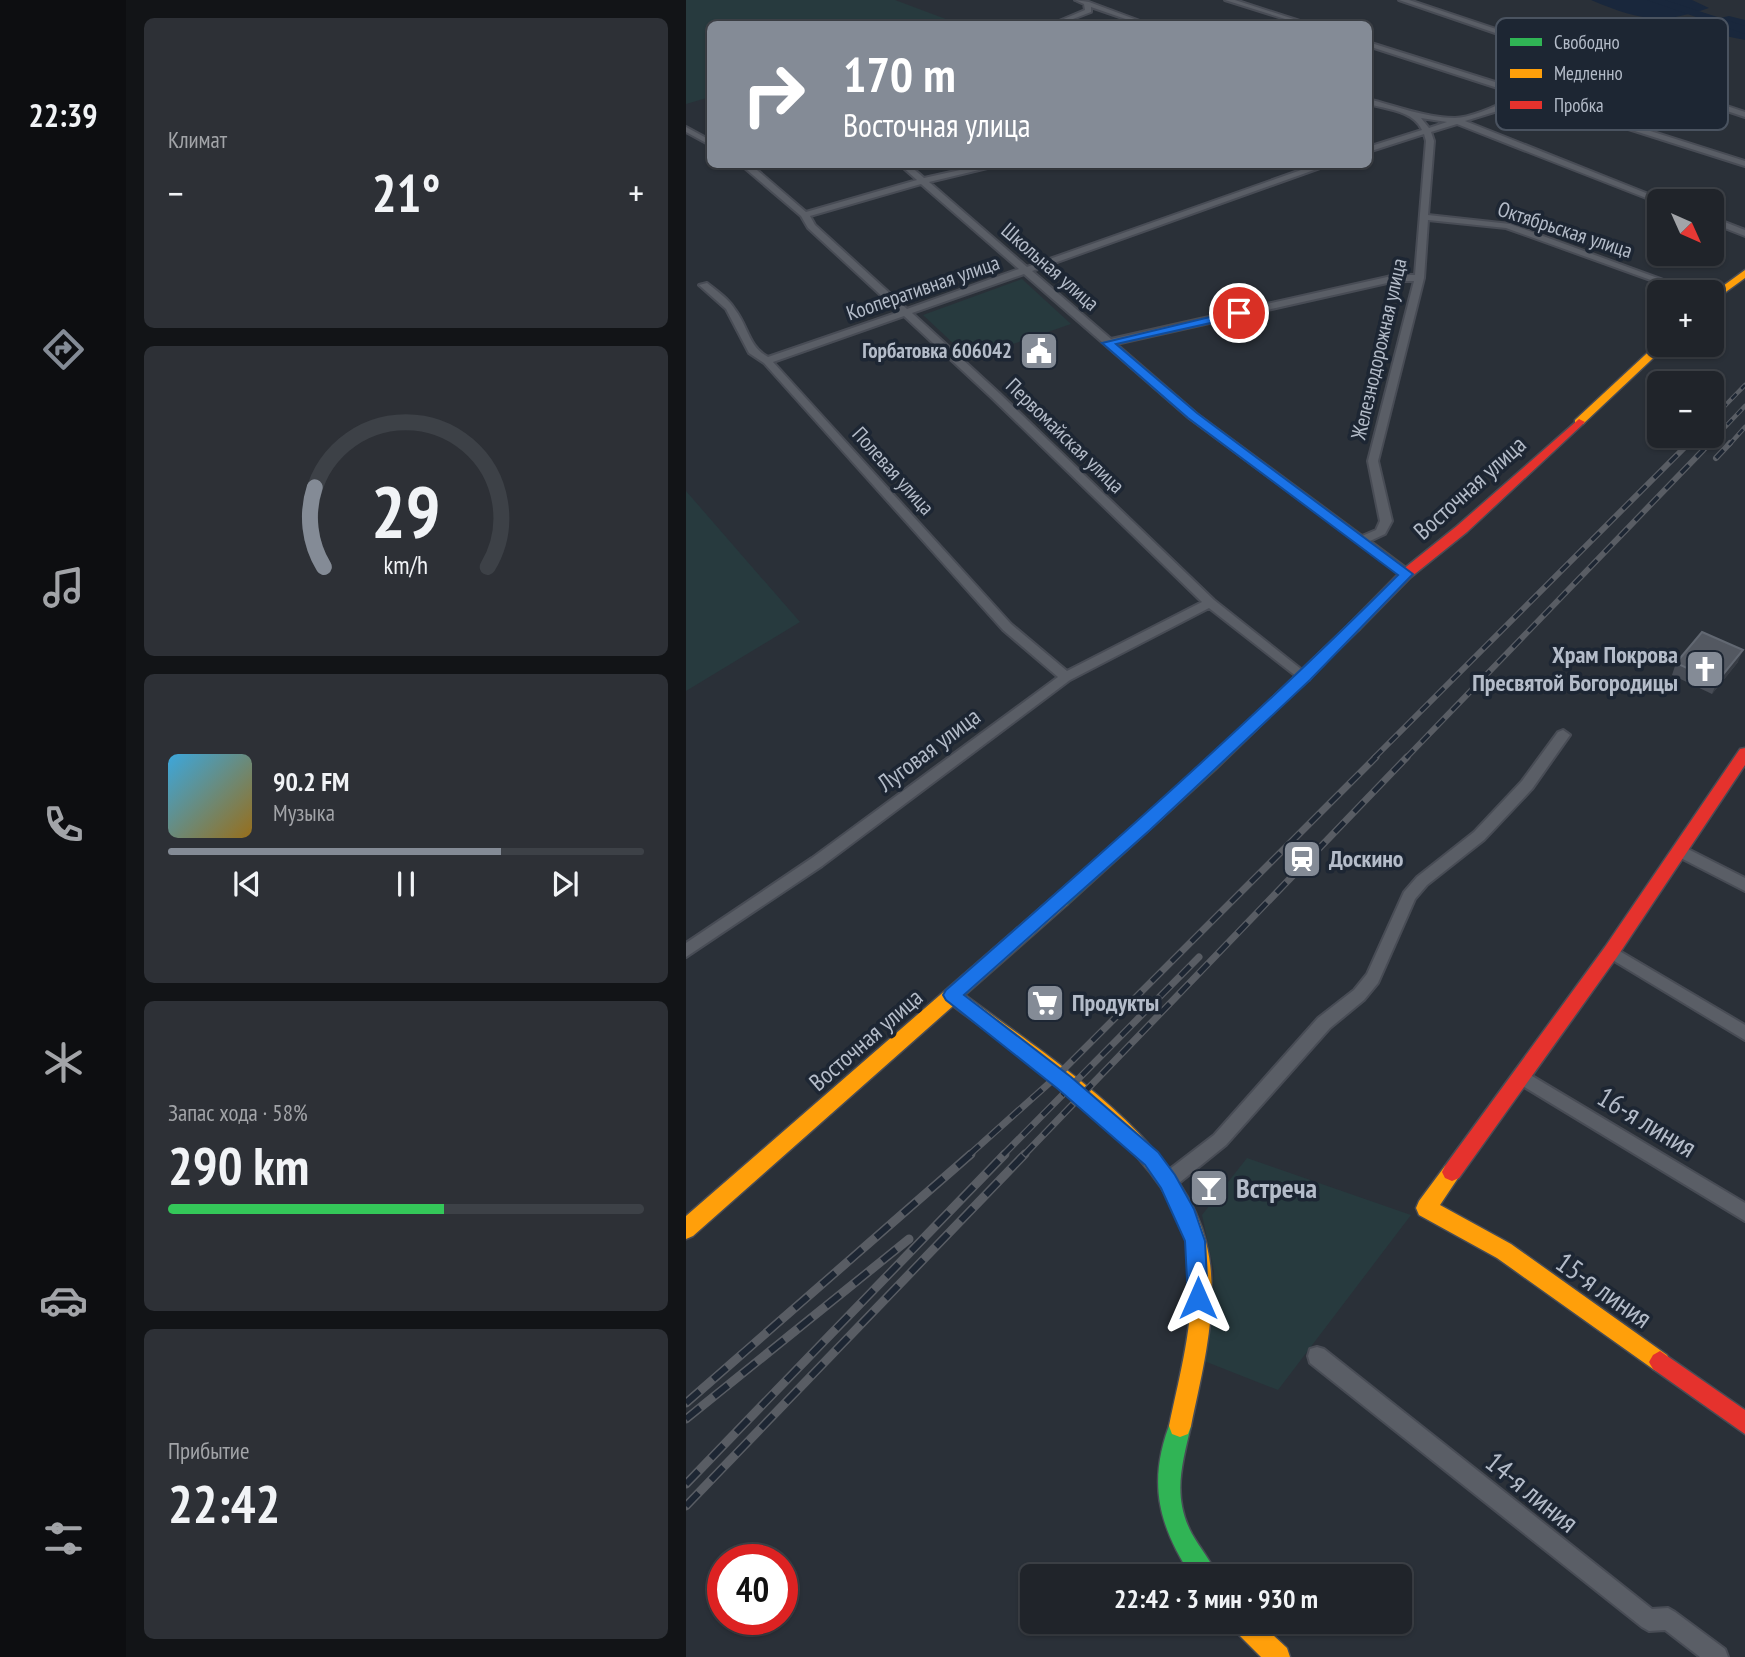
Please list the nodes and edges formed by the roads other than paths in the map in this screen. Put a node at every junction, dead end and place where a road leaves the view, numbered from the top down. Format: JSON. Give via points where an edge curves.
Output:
{"nodes":[{"id":1,"x":1078,"y":0,"type":"edge"},
{"id":2,"x":1228,"y":0,"type":"edge"},
{"id":3,"x":1402,"y":0,"type":"edge"},
{"id":4,"x":1088,"y":7,"type":"junction"},
{"id":5,"x":1061,"y":21,"type":"edge"},
{"id":6,"x":1137,"y":21,"type":"edge"},
{"id":7,"x":1296,"y":21,"type":"edge"},
{"id":8,"x":1496,"y":31,"type":"edge"},
{"id":9,"x":1372,"y":45,"type":"edge"},
{"id":10,"x":1496,"y":85,"type":"edge"},
{"id":11,"x":1372,"y":103,"type":"edge"},
{"id":12,"x":1496,"y":107,"type":"edge"},
{"id":13,"x":1728,"y":110,"type":"edge"},
{"id":14,"x":1413,"y":114,"type":"junction"},
{"id":15,"x":1745,"y":116,"type":"edge"},
{"id":16,"x":1457,"y":121,"type":"junction"},
{"id":17,"x":686,"y":129,"type":"edge"},
{"id":18,"x":1639,"y":130,"type":"edge"},
{"id":19,"x":1428,"y":133,"type":"junction"},
{"id":20,"x":707,"y":141,"type":"edge"},
{"id":21,"x":1372,"y":149,"type":"edge"},
{"id":22,"x":1745,"y":163,"type":"edge"},
{"id":23,"x":749,"y":168,"type":"edge"},
{"id":24,"x":907,"y":168,"type":"edge"},
{"id":25,"x":982,"y":168,"type":"edge"},
{"id":26,"x":1317,"y":168,"type":"edge"},
{"id":27,"x":922,"y":181,"type":"junction"},
{"id":28,"x":1647,"y":195,"type":"edge"},
{"id":29,"x":805,"y":215,"type":"junction"},
{"id":30,"x":1423,"y":217,"type":"junction"},
{"id":31,"x":1724,"y":225,"type":"edge"},
{"id":32,"x":1745,"y":233,"type":"edge"},
{"id":33,"x":1026,"y":271,"type":"junction"},
{"id":34,"x":1745,"y":272,"type":"edge"},
{"id":35,"x":1419,"y":278,"type":"junction"},
{"id":36,"x":1658,"y":280,"type":"edge"},
{"id":37,"x":704,"y":285,"type":"dead end"},
{"id":38,"x":1724,"y":289,"type":"edge"},
{"id":39,"x":906,"y":312,"type":"junction"},
{"id":40,"x":1108,"y":343,"type":"junction"},
{"id":41,"x":1649,"y":357,"type":"edge"},
{"id":42,"x":767,"y":361,"type":"junction"},
{"id":43,"x":1361,"y":541,"type":"junction"},
{"id":44,"x":1406,"y":574,"type":"junction"},
{"id":45,"x":1210,"y":603,"type":"junction"},
{"id":46,"x":1066,"y":677,"type":"junction"},
{"id":47,"x":1305,"y":677,"type":"junction"},
{"id":48,"x":1563,"y":735,"type":"dead end"},
{"id":49,"x":1745,"y":753,"type":"edge"},
{"id":50,"x":1680,"y":851,"type":"junction"},
{"id":51,"x":1745,"y":885,"type":"edge"},
{"id":52,"x":686,"y":951,"type":"edge"},
{"id":53,"x":1611,"y":952,"type":"junction"},
{"id":54,"x":952,"y":995,"type":"junction"},
{"id":55,"x":1745,"y":1033,"type":"edge"},
{"id":56,"x":1522,"y":1077,"type":"junction"},
{"id":57,"x":1168,"y":1181,"type":"junction"},
{"id":58,"x":1745,"y":1213,"type":"edge"},
{"id":59,"x":686,"y":1229,"type":"edge"},
{"id":60,"x":1317,"y":1356,"type":"dead end"},
{"id":61,"x":1745,"y":1423,"type":"edge"},
{"id":62,"x":1197,"y":1564,"type":"edge"},
{"id":63,"x":1254,"y":1634,"type":"edge"},
{"id":64,"x":1278,"y":1657,"type":"edge"},
{"id":65,"x":1717,"y":1657,"type":"edge"}],
"edges":[{"from":1,"to":4,"type":"street"},
{"from":2,"to":7,"type":"street"},
{"from":3,"to":8,"type":"street"},
{"from":4,"to":5,"type":"street"},
{"from":4,"to":6,"type":"street"},
{"from":9,"to":10,"type":"street"},
{"from":11,"to":14,"type":"street"},
{"from":12,"to":16,"type":"street"},
{"from":13,"to":15,"type":"street"},
{"from":14,"to":16,"type":"street"},
{"from":14,"to":19,"type":"street"},
{"from":16,"to":19,"type":"street"},
{"from":16,"to":28,"type":"street"},
{"from":17,"to":20,"type":"street"},
{"from":18,"to":22,"type":"street"},
{"from":19,"to":21,"type":"street"},
{"from":19,"to":30,"type":"street","name":"Железнодорожная улица"},
{"from":23,"to":29,"type":"street","name":"Первомайская улица"},
{"from":24,"to":27,"type":"street","name":"Школьная улица"},
{"from":25,"to":27,"type":"street"},
{"from":26,"to":33,"type":"street","name":"Кооперативная улица"},
{"from":27,"to":29,"type":"street"},
{"from":27,"to":33,"type":"street","name":"Школьная улица"},
{"from":29,"to":39,"type":"street","name":"Первомайская улица","via":[[811,226]]},
{"from":30,"to":35,"type":"street","name":"Железнодорожная улица"},
{"from":30,"to":36,"type":"street","name":"Октябрьская улица","via":[[1507,226]]},
{"from":31,"to":32,"type":"street"},
{"from":33,"to":39,"type":"street","name":"Кооперативная улица"},
{"from":33,"to":40,"type":"street","name":"Школьная улица"},
{"from":34,"to":38,"type":"main road"},
{"from":35,"to":40,"type":"street","via":[[1396,278]]},
{"from":35,"to":43,"type":"street","name":"Железнодорожная улица","via":[[1374,461],[1386,521],[1381,531]]},
{"from":37,"to":42,"type":"street","name":"Полевая улица","via":[[731,308],[749,349]]},
{"from":39,"to":42,"type":"street","name":"Кооперативная улица"},
{"from":39,"to":45,"type":"street","name":"Первомайская улица"},
{"from":40,"to":43,"type":"street","name":"Школьная улица","via":[[1193,416]]},
{"from":41,"to":44,"type":"main road","name":"Восточная улица","via":[[1462,529]]},
{"from":42,"to":46,"type":"street","name":"Полевая улица","via":[[1007,627]]},
{"from":43,"to":44,"type":"street","name":"Школьная улица"},
{"from":44,"to":47,"type":"main road","name":"Восточная улица"},
{"from":45,"to":46,"type":"street","name":"Луговая улица"},
{"from":45,"to":47,"type":"street","name":"Первомайская улица"},
{"from":46,"to":52,"type":"street","name":"Луговая улица","via":[[817,862]]},
{"from":47,"to":54,"type":"main road","name":"Восточная улица","via":[[1145,826]]},
{"from":48,"to":57,"type":"street","via":[[1527,785],[1489,826],[1409,896],[1373,978],[1359,995],[1324,1023],[1220,1140]]},
{"from":49,"to":50,"type":"main road"},
{"from":50,"to":51,"type":"street"},
{"from":50,"to":53,"type":"main road"},
{"from":53,"to":55,"type":"street"},
{"from":53,"to":56,"type":"main road"},
{"from":54,"to":57,"type":"main road","via":[[1093,1107],[1152,1159]]},
{"from":54,"to":59,"type":"main road","name":"Восточная улица"},
{"from":56,"to":58,"type":"street","name":"16-я линия"},
{"from":56,"to":61,"type":"main road","name":"15-я линия","via":[[1426,1208],[1504,1251]]},
{"from":57,"to":62,"type":"main road","via":[[1195,1241],[1199,1273],[1197,1323],[1168,1484],[1169,1509],[1178,1536]]},
{"from":60,"to":65,"type":"street","name":"14-я линия","via":[[1648,1620],[1668,1619]]},
{"from":63,"to":64,"type":"main road"}]}
